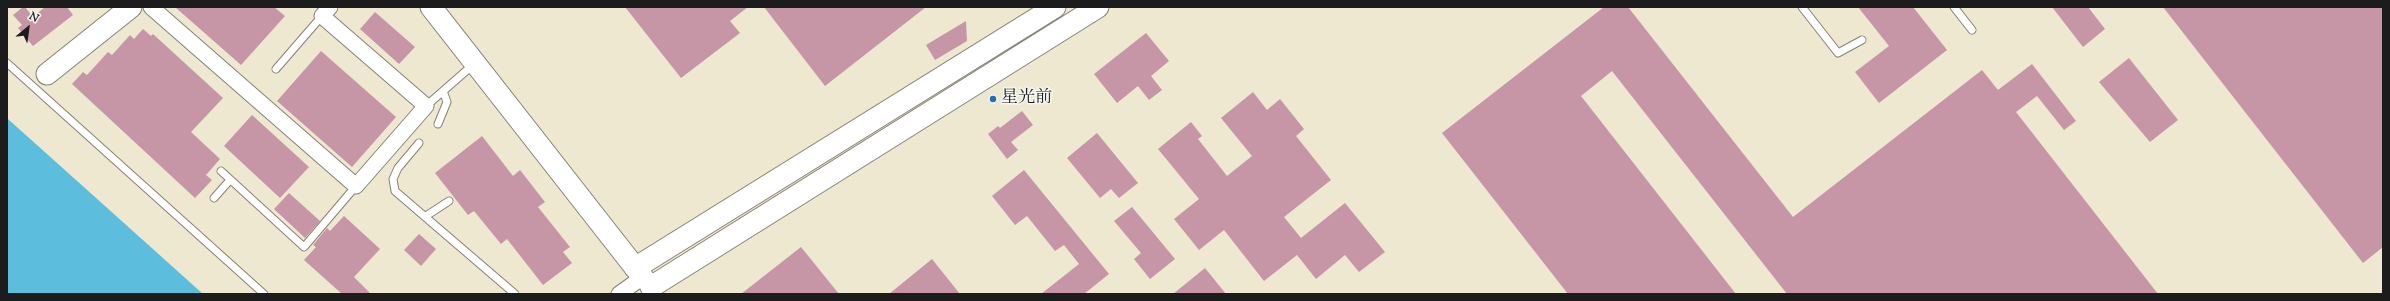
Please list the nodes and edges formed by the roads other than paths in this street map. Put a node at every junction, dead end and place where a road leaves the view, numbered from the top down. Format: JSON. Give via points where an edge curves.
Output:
{"nodes":[{"id":1,"x":131,"y":7,"type":"edge"},
{"id":2,"x":151,"y":7,"type":"edge"},
{"id":3,"x":431,"y":7,"type":"edge"},
{"id":4,"x":1055,"y":7,"type":"edge"},
{"id":5,"x":1098,"y":7,"type":"edge"},
{"id":6,"x":1802,"y":7,"type":"edge"},
{"id":7,"x":1954,"y":7,"type":"edge"},
{"id":8,"x":326,"y":11,"type":"edge"},
{"id":9,"x":1972,"y":30,"type":"dead end"},
{"id":10,"x":1862,"y":40,"type":"dead end"},
{"id":11,"x":7,"y":63,"type":"edge"},
{"id":12,"x":475,"y":63,"type":"junction"},
{"id":13,"x":276,"y":69,"type":"dead end"},
{"id":14,"x":47,"y":74,"type":"dead end"},
{"id":15,"x":443,"y":91,"type":"junction"},
{"id":16,"x":426,"y":106,"type":"junction"},
{"id":17,"x":438,"y":124,"type":"dead end"},
{"id":18,"x":419,"y":143,"type":"dead end"},
{"id":19,"x":221,"y":171,"type":"dead end"},
{"id":20,"x":230,"y":180,"type":"junction"},
{"id":21,"x":356,"y":186,"type":"junction"},
{"id":22,"x":214,"y":198,"type":"dead end"},
{"id":23,"x":449,"y":202,"type":"dead end"},
{"id":24,"x":426,"y":216,"type":"junction"},
{"id":25,"x":646,"y":281,"type":"edge"},
{"id":26,"x":264,"y":294,"type":"edge"},
{"id":27,"x":515,"y":294,"type":"edge"},
{"id":28,"x":620,"y":294,"type":"edge"}],
"edges":[{"from":1,"to":14,"type":"street"},
{"from":2,"to":21,"type":"street"},
{"from":3,"to":12,"type":"street"},
{"from":4,"to":25,"type":"street"},
{"from":5,"to":25,"type":"street"},
{"from":6,"to":10,"type":"lane","via":[[1838,53]]},
{"from":7,"to":9,"type":"lane"},
{"from":8,"to":13,"type":"lane"},
{"from":8,"to":16,"type":"street"},
{"from":11,"to":26,"type":"lane"},
{"from":12,"to":15,"type":"lane"},
{"from":12,"to":25,"type":"street"},
{"from":15,"to":16,"type":"lane"},
{"from":15,"to":17,"type":"lane","via":[[447,102]]},
{"from":16,"to":21,"type":"street"},
{"from":18,"to":24,"type":"lane","via":[[398,168],[393,179],[395,191]]},
{"from":19,"to":20,"type":"lane"},
{"from":20,"to":21,"type":"lane","via":[[304,247]]},
{"from":20,"to":22,"type":"lane"},
{"from":23,"to":24,"type":"lane"},
{"from":24,"to":27,"type":"lane"},
{"from":25,"to":28,"type":"street"}]}
